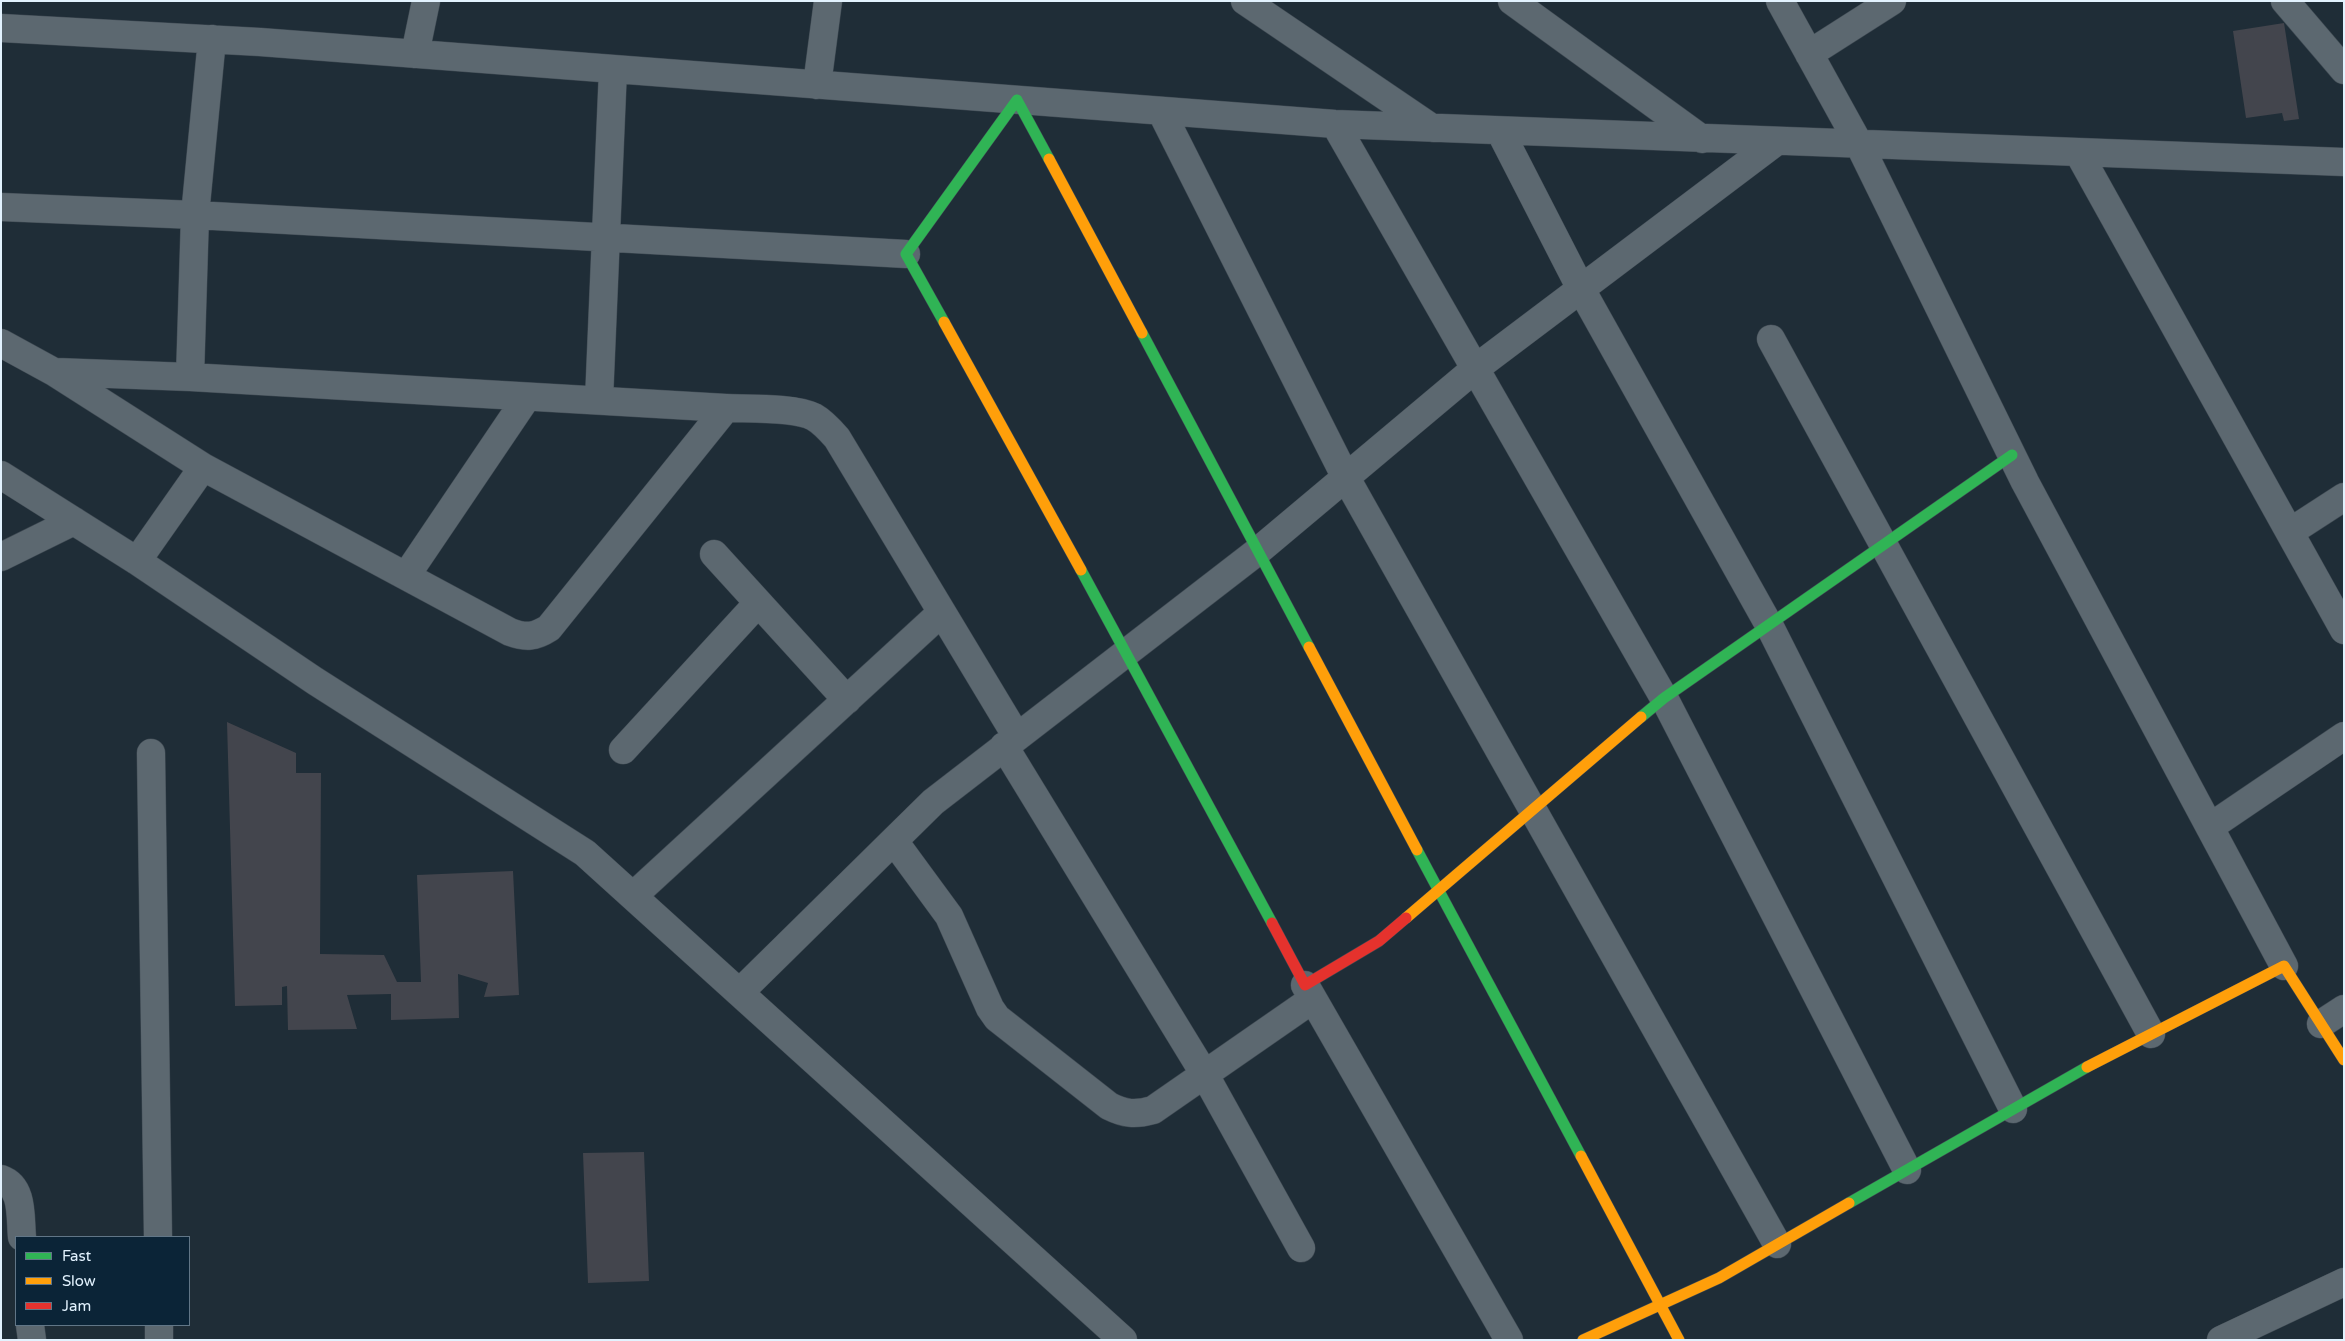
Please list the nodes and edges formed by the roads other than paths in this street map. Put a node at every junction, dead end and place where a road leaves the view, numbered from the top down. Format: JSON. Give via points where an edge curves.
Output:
{"nodes":[{"id":1,"x":426,"y":1,"type":"edge"},
{"id":2,"x":828,"y":1,"type":"edge"},
{"id":3,"x":1245,"y":1,"type":"edge"},
{"id":4,"x":1512,"y":1,"type":"edge"},
{"id":5,"x":1780,"y":1,"type":"edge"},
{"id":6,"x":1892,"y":1,"type":"edge"},
{"id":7,"x":2285,"y":1,"type":"edge"},
{"id":8,"x":1,"y":28,"type":"edge"},
{"id":9,"x":212,"y":40,"type":"junction"},
{"id":10,"x":415,"y":54,"type":"junction"},
{"id":11,"x":1809,"y":54,"type":"junction"},
{"id":12,"x":613,"y":69,"type":"junction"},
{"id":13,"x":2344,"y":70,"type":"edge"},
{"id":14,"x":817,"y":85,"type":"junction"},
{"id":15,"x":1018,"y":100,"type":"junction"},
{"id":16,"x":1161,"y":112,"type":"junction"},
{"id":17,"x":1335,"y":124,"type":"junction"},
{"id":18,"x":1432,"y":128,"type":"junction"},
{"id":19,"x":1500,"y":130,"type":"junction"},
{"id":20,"x":1702,"y":139,"type":"junction"},
{"id":21,"x":1777,"y":141,"type":"junction"},
{"id":22,"x":1860,"y":144,"type":"junction"},
{"id":23,"x":2078,"y":152,"type":"junction"},
{"id":24,"x":2344,"y":162,"type":"edge"},
{"id":25,"x":1,"y":207,"type":"edge"},
{"id":26,"x":194,"y":215,"type":"junction"},
{"id":27,"x":605,"y":239,"type":"junction"},
{"id":28,"x":906,"y":254,"type":"junction"},
{"id":29,"x":1581,"y":289,"type":"junction"},
{"id":30,"x":1771,"y":339,"type":"dead end"},
{"id":31,"x":1,"y":344,"type":"edge"},
{"id":32,"x":1476,"y":368,"type":"junction"},
{"id":33,"x":54,"y":372,"type":"junction"},
{"id":34,"x":190,"y":377,"type":"junction"},
{"id":35,"x":527,"y":396,"type":"junction"},
{"id":36,"x":599,"y":400,"type":"junction"},
{"id":37,"x":726,"y":408,"type":"junction"},
{"id":38,"x":2012,"y":455,"type":"junction"},
{"id":39,"x":203,"y":467,"type":"junction"},
{"id":40,"x":1,"y":475,"type":"edge"},
{"id":41,"x":1345,"y":476,"type":"junction"},
{"id":42,"x":2344,"y":497,"type":"edge"},
{"id":43,"x":74,"y":521,"type":"junction"},
{"id":44,"x":2290,"y":532,"type":"junction"},
{"id":45,"x":1883,"y":544,"type":"junction"},
{"id":46,"x":1258,"y":551,"type":"junction"},
{"id":47,"x":714,"y":554,"type":"dead end"},
{"id":48,"x":1,"y":558,"type":"edge"},
{"id":49,"x":137,"y":561,"type":"junction"},
{"id":50,"x":406,"y":576,"type":"junction"},
{"id":51,"x":758,"y":603,"type":"junction"},
{"id":52,"x":941,"y":612,"type":"junction"},
{"id":53,"x":1769,"y":625,"type":"junction"},
{"id":54,"x":2344,"y":630,"type":"edge"},
{"id":55,"x":1126,"y":652,"type":"junction"},
{"id":56,"x":1664,"y":698,"type":"junction"},
{"id":57,"x":847,"y":700,"type":"junction"},
{"id":58,"x":2344,"y":736,"type":"edge"},
{"id":59,"x":1010,"y":742,"type":"junction"},
{"id":60,"x":623,"y":750,"type":"dead end"},
{"id":61,"x":151,"y":753,"type":"dead end"},
{"id":62,"x":1532,"y":810,"type":"junction"},
{"id":63,"x":2210,"y":827,"type":"junction"},
{"id":64,"x":894,"y":841,"type":"junction"},
{"id":65,"x":1439,"y":889,"type":"junction"},
{"id":66,"x":633,"y":896,"type":"junction"},
{"id":67,"x":2284,"y":966,"type":"junction"},
{"id":68,"x":740,"y":992,"type":"junction"},
{"id":69,"x":1309,"y":992,"type":"junction"},
{"id":70,"x":2344,"y":1008,"type":"edge"},
{"id":71,"x":2321,"y":1024,"type":"junction"},
{"id":72,"x":2151,"y":1034,"type":"junction"},
{"id":73,"x":2344,"y":1060,"type":"edge"},
{"id":74,"x":1205,"y":1075,"type":"junction"},
{"id":75,"x":2013,"y":1109,"type":"junction"},
{"id":76,"x":1907,"y":1170,"type":"junction"},
{"id":77,"x":1,"y":1179,"type":"edge"},
{"id":78,"x":22,"y":1236,"type":"edge"},
{"id":79,"x":158,"y":1236,"type":"edge"},
{"id":80,"x":1777,"y":1244,"type":"junction"},
{"id":81,"x":1301,"y":1248,"type":"dead end"},
{"id":82,"x":2344,"y":1282,"type":"edge"},
{"id":83,"x":1661,"y":1305,"type":"junction"},
{"id":84,"x":30,"y":1326,"type":"edge"},
{"id":85,"x":159,"y":1326,"type":"edge"},
{"id":86,"x":32,"y":1340,"type":"edge"},
{"id":87,"x":159,"y":1340,"type":"edge"},
{"id":88,"x":1123,"y":1340,"type":"edge"},
{"id":89,"x":1509,"y":1340,"type":"edge"},
{"id":90,"x":1583,"y":1340,"type":"edge"},
{"id":91,"x":1679,"y":1340,"type":"edge"},
{"id":92,"x":2221,"y":1340,"type":"edge"}],
"edges":[{"from":1,"to":10,"type":"street"},
{"from":2,"to":14,"type":"street"},
{"from":3,"to":18,"type":"street"},
{"from":4,"to":20,"type":"street"},
{"from":5,"to":11,"type":"street"},
{"from":6,"to":11,"type":"street"},
{"from":7,"to":13,"type":"street"},
{"from":8,"to":9,"type":"street"},
{"from":9,"to":10,"type":"street"},
{"from":9,"to":26,"type":"street"},
{"from":10,"to":12,"type":"street"},
{"from":11,"to":22,"type":"street"},
{"from":12,"to":14,"type":"street"},
{"from":12,"to":27,"type":"street"},
{"from":14,"to":15,"type":"street"},
{"from":15,"to":16,"type":"street"},
{"from":15,"to":28,"type":"street"},
{"from":15,"to":46,"type":"street"},
{"from":16,"to":17,"type":"street"},
{"from":16,"to":41,"type":"street"},
{"from":17,"to":18,"type":"street"},
{"from":17,"to":32,"type":"street"},
{"from":18,"to":19,"type":"street"},
{"from":19,"to":20,"type":"street"},
{"from":19,"to":29,"type":"street"},
{"from":20,"to":21,"type":"street"},
{"from":21,"to":22,"type":"street"},
{"from":21,"to":29,"type":"street"},
{"from":22,"to":23,"type":"street"},
{"from":22,"to":38,"type":"street"},
{"from":23,"to":24,"type":"street"},
{"from":23,"to":44,"type":"street"},
{"from":25,"to":26,"type":"street"},
{"from":26,"to":27,"type":"street"},
{"from":26,"to":34,"type":"street"},
{"from":27,"to":28,"type":"street"},
{"from":27,"to":36,"type":"street"},
{"from":28,"to":55,"type":"street"},
{"from":29,"to":32,"type":"street"},
{"from":29,"to":53,"type":"street"},
{"from":30,"to":45,"type":"street"},
{"from":31,"to":33,"type":"street"},
{"from":32,"to":41,"type":"street"},
{"from":32,"to":56,"type":"street"},
{"from":33,"to":34,"type":"street"},
{"from":33,"to":39,"type":"street"},
{"from":34,"to":35,"type":"street"},
{"from":35,"to":36,"type":"street"},
{"from":35,"to":50,"type":"street"},
{"from":36,"to":37,"type":"street"},
{"from":37,"to":50,"type":"street","via":[[550,628],[538,635],[524,638],[510,632]]},
{"from":37,"to":52,"type":"street","via":[[800,412],[825,425],[837,438]]},
{"from":38,"to":45,"type":"street"},
{"from":38,"to":63,"type":"street"},
{"from":39,"to":49,"type":"street"},
{"from":39,"to":50,"type":"street"},
{"from":40,"to":43,"type":"street"},
{"from":41,"to":46,"type":"street"},
{"from":41,"to":62,"type":"street"},
{"from":42,"to":44,"type":"street"},
{"from":43,"to":48,"type":"street"},
{"from":43,"to":49,"type":"street"},
{"from":44,"to":54,"type":"street"},
{"from":45,"to":53,"type":"street"},
{"from":45,"to":72,"type":"street"},
{"from":46,"to":55,"type":"street"},
{"from":46,"to":65,"type":"street"},
{"from":47,"to":51,"type":"street"},
{"from":49,"to":66,"type":"street","via":[[315,681],[585,852]]},
{"from":51,"to":57,"type":"street"},
{"from":51,"to":60,"type":"street"},
{"from":52,"to":57,"type":"street"},
{"from":52,"to":59,"type":"street"},
{"from":53,"to":56,"type":"street"},
{"from":53,"to":75,"type":"street"},
{"from":55,"to":59,"type":"street"},
{"from":55,"to":69,"type":"street"},
{"from":56,"to":62,"type":"street"},
{"from":56,"to":76,"type":"street"},
{"from":57,"to":66,"type":"street"},
{"from":58,"to":63,"type":"street"},
{"from":59,"to":64,"type":"street","via":[[933,802]]},
{"from":59,"to":74,"type":"street"},
{"from":61,"to":79,"type":"street"},
{"from":62,"to":65,"type":"street"},
{"from":62,"to":80,"type":"street"},
{"from":63,"to":67,"type":"street"},
{"from":64,"to":68,"type":"street"},
{"from":64,"to":74,"type":"street","via":[[949,916],[997,1018],[1109,1106],[1125,1114],[1153,1110]]},
{"from":65,"to":69,"type":"street","via":[[1379,941]]},
{"from":65,"to":83,"type":"street"},
{"from":66,"to":68,"type":"street"},
{"from":67,"to":71,"type":"street"},
{"from":67,"to":72,"type":"street"},
{"from":68,"to":88,"type":"street"},
{"from":69,"to":74,"type":"street"},
{"from":69,"to":89,"type":"street"},
{"from":70,"to":71,"type":"street"},
{"from":71,"to":73,"type":"street"},
{"from":72,"to":75,"type":"street"},
{"from":74,"to":81,"type":"street"},
{"from":75,"to":76,"type":"street"},
{"from":76,"to":80,"type":"street"},
{"from":77,"to":78,"type":"street","via":[[14,1188],[19,1199]]},
{"from":80,"to":83,"type":"street","via":[[1719,1278]]},
{"from":82,"to":92,"type":"street"},
{"from":83,"to":90,"type":"street"},
{"from":83,"to":91,"type":"street"},
{"from":84,"to":86,"type":"street"},
{"from":85,"to":87,"type":"street"}]}
